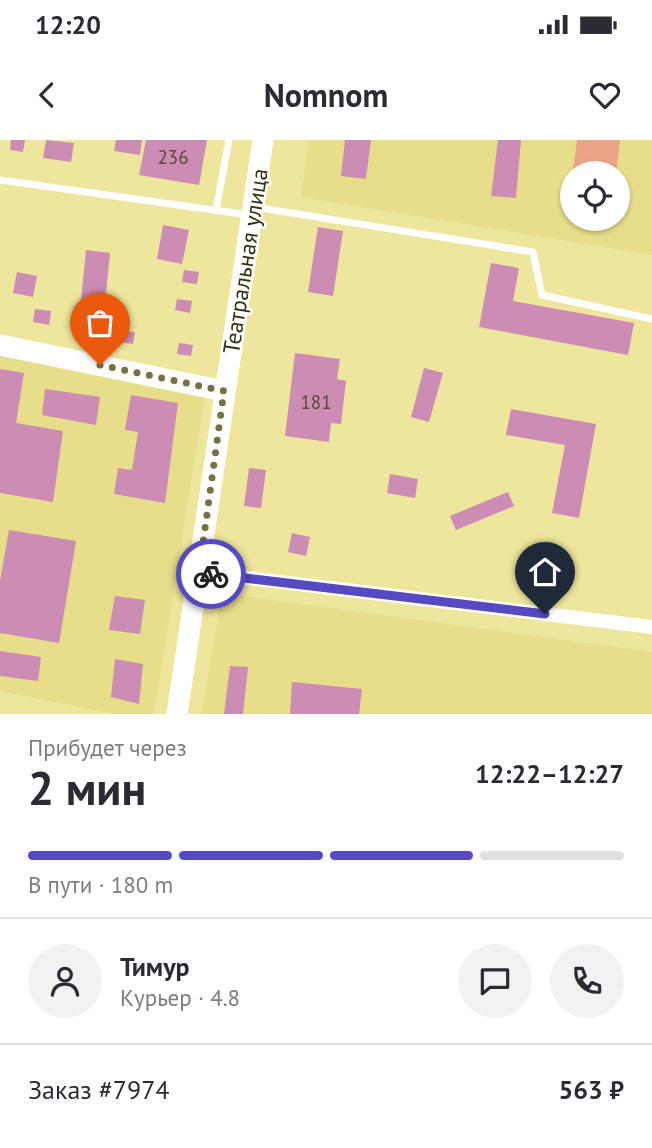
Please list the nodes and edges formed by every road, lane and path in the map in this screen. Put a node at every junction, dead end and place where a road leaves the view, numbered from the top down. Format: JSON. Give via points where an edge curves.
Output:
{"nodes":[{"id":1,"x":229,"y":140,"type":"edge"},
{"id":2,"x":263,"y":140,"type":"edge"},
{"id":3,"x":0,"y":180,"type":"edge"},
{"id":4,"x":216,"y":211,"type":"junction"},
{"id":5,"x":253,"y":211,"type":"junction"},
{"id":6,"x":652,"y":319,"type":"edge"},
{"id":7,"x":0,"y":345,"type":"edge"},
{"id":8,"x":224,"y":391,"type":"junction"},
{"id":9,"x":199,"y":572,"type":"junction"},
{"id":10,"x":652,"y":627,"type":"edge"},
{"id":11,"x":177,"y":714,"type":"edge"}],
"edges":[{"from":1,"to":4,"type":"lane"},
{"from":2,"to":5,"type":"main road","name":"Театральная улица"},
{"from":3,"to":4,"type":"lane"},
{"from":4,"to":5,"type":"lane"},
{"from":5,"to":6,"type":"lane","via":[[533,252],[542,295]]},
{"from":5,"to":8,"type":"main road","name":"Театральная улица"},
{"from":7,"to":8,"type":"main road"},
{"from":8,"to":9,"type":"main road","name":"Театральная улица"},
{"from":9,"to":10,"type":"street"},
{"from":9,"to":11,"type":"main road","name":"Театральная улица"}]}
